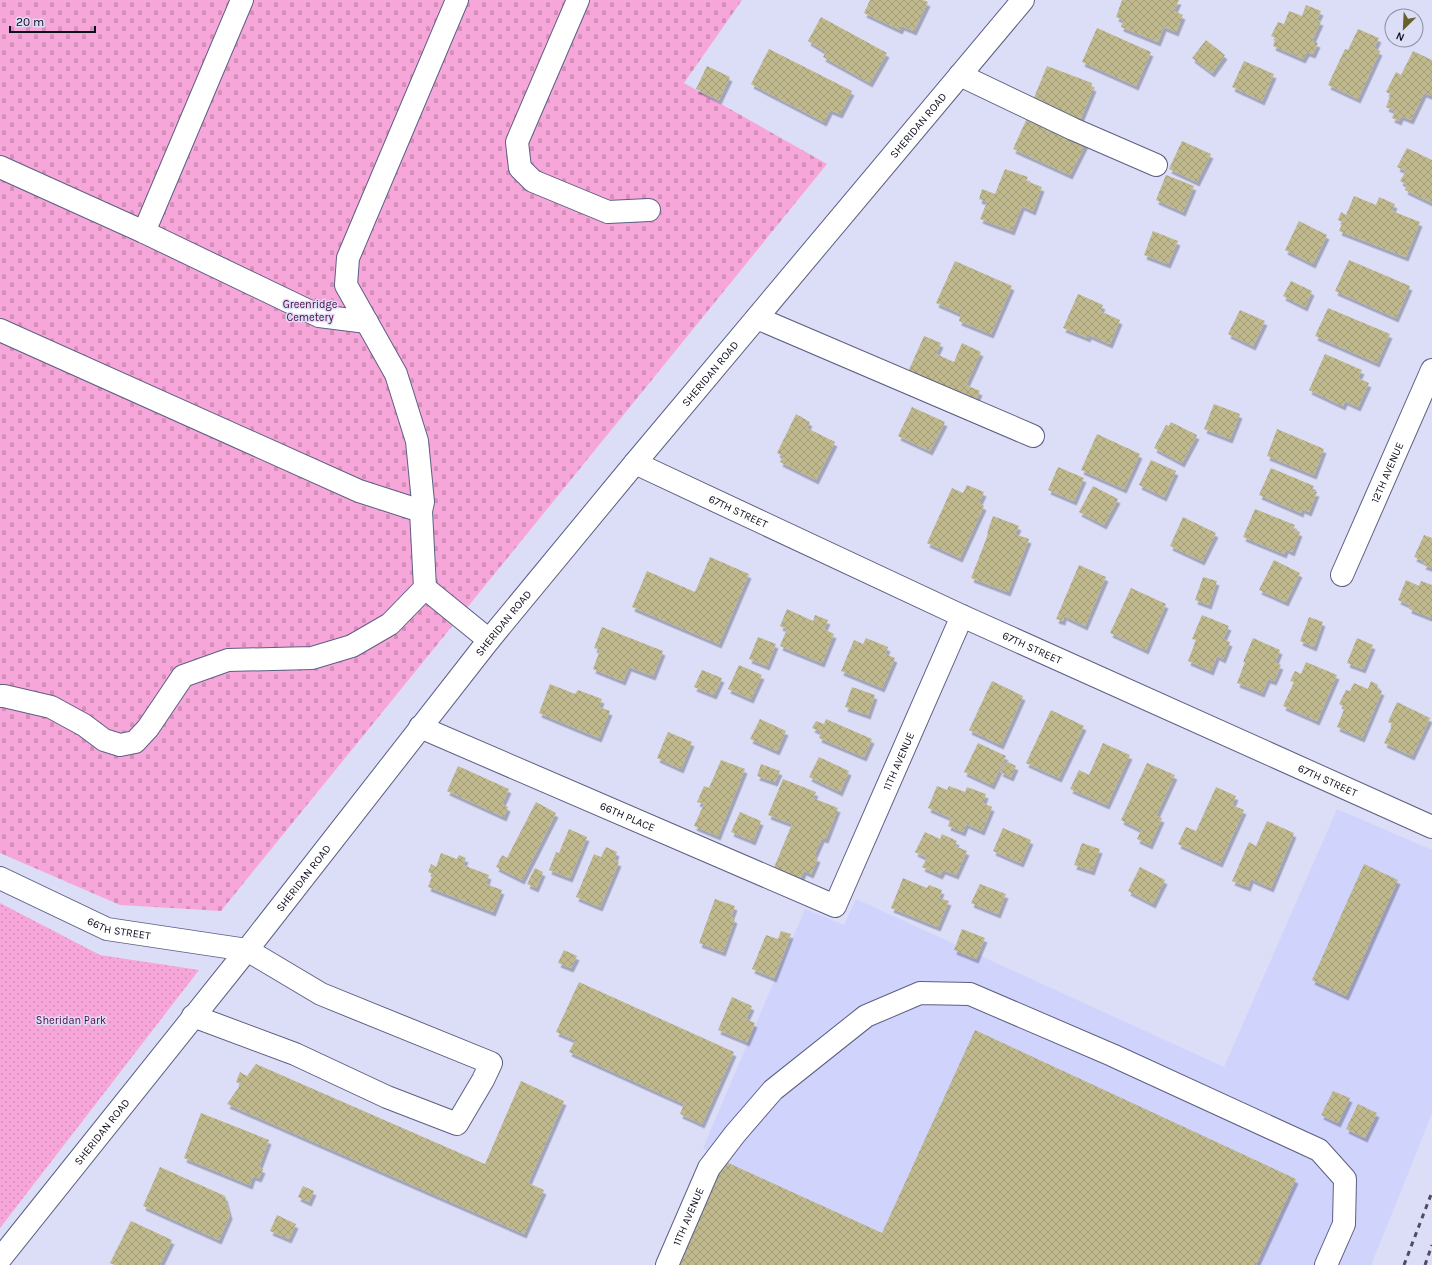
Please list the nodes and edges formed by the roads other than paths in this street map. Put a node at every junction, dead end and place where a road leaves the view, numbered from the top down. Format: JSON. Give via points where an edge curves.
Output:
{"nodes":[{"id":1,"x":242,"y":0,"type":"edge"},
{"id":2,"x":457,"y":0,"type":"edge"},
{"id":3,"x":578,"y":0,"type":"edge"},
{"id":4,"x":1023,"y":0,"type":"edge"},
{"id":5,"x":960,"y":75,"type":"junction"},
{"id":6,"x":1156,"y":165,"type":"dead end"},
{"id":7,"x":0,"y":166,"type":"edge"},
{"id":8,"x":649,"y":210,"type":"dead end"},
{"id":9,"x":144,"y":232,"type":"junction"},
{"id":10,"x":757,"y":318,"type":"junction"},
{"id":11,"x":366,"y":322,"type":"junction"},
{"id":12,"x":0,"y":330,"type":"edge"},
{"id":13,"x":1432,"y":370,"type":"edge"},
{"id":14,"x":1033,"y":436,"type":"dead end"},
{"id":15,"x":635,"y":463,"type":"junction"},
{"id":16,"x":421,"y":511,"type":"junction"},
{"id":17,"x":1342,"y":575,"type":"dead end"},
{"id":18,"x":425,"y":588,"type":"junction"},
{"id":19,"x":962,"y":616,"type":"junction"},
{"id":20,"x":489,"y":640,"type":"junction"},
{"id":21,"x":0,"y":696,"type":"edge"},
{"id":22,"x":420,"y":726,"type":"junction"},
{"id":23,"x":1432,"y":827,"type":"edge"},
{"id":24,"x":0,"y":878,"type":"edge"},
{"id":25,"x":835,"y":906,"type":"joint"},
{"id":26,"x":247,"y":950,"type":"junction"},
{"id":27,"x":193,"y":1016,"type":"junction"},
{"id":28,"x":0,"y":1259,"type":"edge"},
{"id":29,"x":667,"y":1265,"type":"edge"},
{"id":30,"x":1326,"y":1265,"type":"edge"}],
"edges":[{"from":1,"to":9,"type":"street"},
{"from":2,"to":11,"type":"street","via":[[348,258],[346,285]]},
{"from":3,"to":8,"type":"street","via":[[517,142],[520,168],[534,181],[608,212]]},
{"from":4,"to":5,"type":"street","name":"SHERIDAN ROAD"},
{"from":5,"to":6,"type":"street"},
{"from":5,"to":10,"type":"street","name":"SHERIDAN ROAD"},
{"from":7,"to":9,"type":"street"},
{"from":9,"to":11,"type":"street","via":[[319,316]]},
{"from":10,"to":14,"type":"street"},
{"from":10,"to":15,"type":"street","name":"SHERIDAN ROAD"},
{"from":11,"to":16,"type":"street","via":[[396,374],[417,441],[423,502]]},
{"from":12,"to":16,"type":"street","via":[[359,491]]},
{"from":13,"to":17,"type":"street","name":"12TH AVENUE"},
{"from":15,"to":19,"type":"street","name":"67TH STREET"},
{"from":15,"to":20,"type":"street","name":"SHERIDAN ROAD"},
{"from":16,"to":18,"type":"street"},
{"from":18,"to":20,"type":"street"},
{"from":18,"to":21,"type":"street","via":[[390,624],[352,646],[312,658],[228,660],[183,676],[148,728],[135,742],[120,745],[104,740],[84,725],[51,707]]},
{"from":19,"to":23,"type":"street","name":"67TH STREET"},
{"from":19,"to":25,"type":"street","name":"11TH AVENUE"},
{"from":20,"to":22,"type":"street","name":"SHERIDAN ROAD"},
{"from":22,"to":25,"type":"street","name":"66TH PLACE"},
{"from":22,"to":26,"type":"street","name":"SHERIDAN ROAD"},
{"from":24,"to":26,"type":"street","name":"66TH STREET","via":[[107,929]]},
{"from":26,"to":27,"type":"street","name":"SHERIDAN ROAD"},
{"from":26,"to":27,"type":"street","via":[[321,994],[491,1063],[457,1124],[387,1097],[295,1054]]},
{"from":27,"to":28,"type":"street","name":"SHERIDAN ROAD"},
{"from":29,"to":30,"type":"street","name":"11TH AVENUE","via":[[709,1168],[773,1090],[866,1016],[920,993],[970,994],[1112,1055],[1319,1150],[1345,1179],[1344,1224]]}]}
